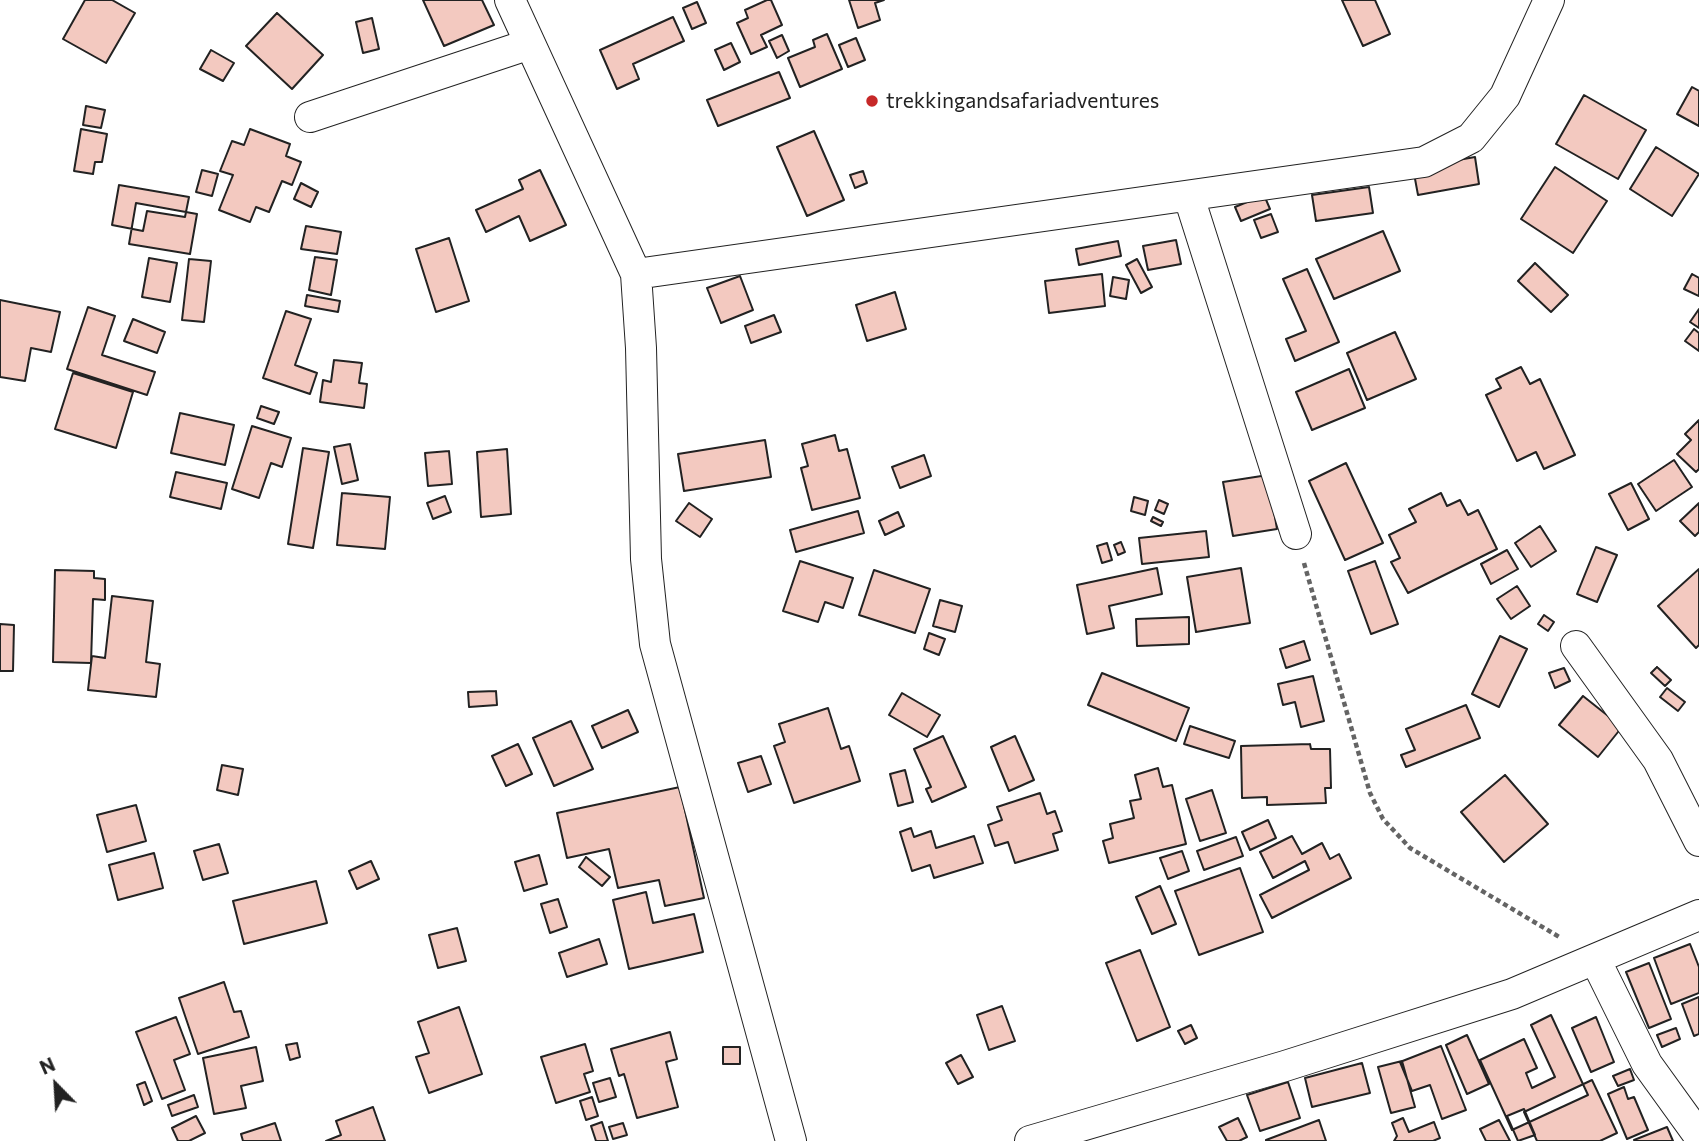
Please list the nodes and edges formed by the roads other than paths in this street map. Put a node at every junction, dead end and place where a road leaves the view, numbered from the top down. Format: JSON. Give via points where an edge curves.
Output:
{"nodes":[{"id":1,"x":510,"y":0,"type":"edge"},
{"id":2,"x":1549,"y":0,"type":"edge"},
{"id":3,"x":530,"y":44,"type":"junction"},
{"id":4,"x":310,"y":117,"type":"dead end"},
{"id":5,"x":1189,"y":197,"type":"junction"},
{"id":6,"x":636,"y":274,"type":"junction"},
{"id":7,"x":1296,"y":534,"type":"road end"},
{"id":8,"x":1576,"y":646,"type":"dead end"},
{"id":9,"x":1699,"y":841,"type":"edge"},
{"id":10,"x":1699,"y":915,"type":"edge"},
{"id":11,"x":1595,"y":959,"type":"junction"},
{"id":12,"x":1699,"y":1136,"type":"edge"},
{"id":13,"x":791,"y":1141,"type":"edge"},
{"id":14,"x":1030,"y":1141,"type":"edge"}],
"edges":[{"from":1,"to":3,"type":"street"},
{"from":2,"to":5,"type":"street","via":[[1505,96],[1471,138],[1424,162]]},
{"from":3,"to":4,"type":"street"},
{"from":3,"to":6,"type":"street"},
{"from":5,"to":6,"type":"street"},
{"from":5,"to":7,"type":"street"},
{"from":6,"to":13,"type":"street","via":[[646,559],[655,644]]},
{"from":8,"to":9,"type":"street","via":[[1658,760]]},
{"from":10,"to":11,"type":"street"},
{"from":11,"to":12,"type":"street","via":[[1647,1063]]},
{"from":11,"to":14,"type":"street","via":[[1405,1029]]}]}
